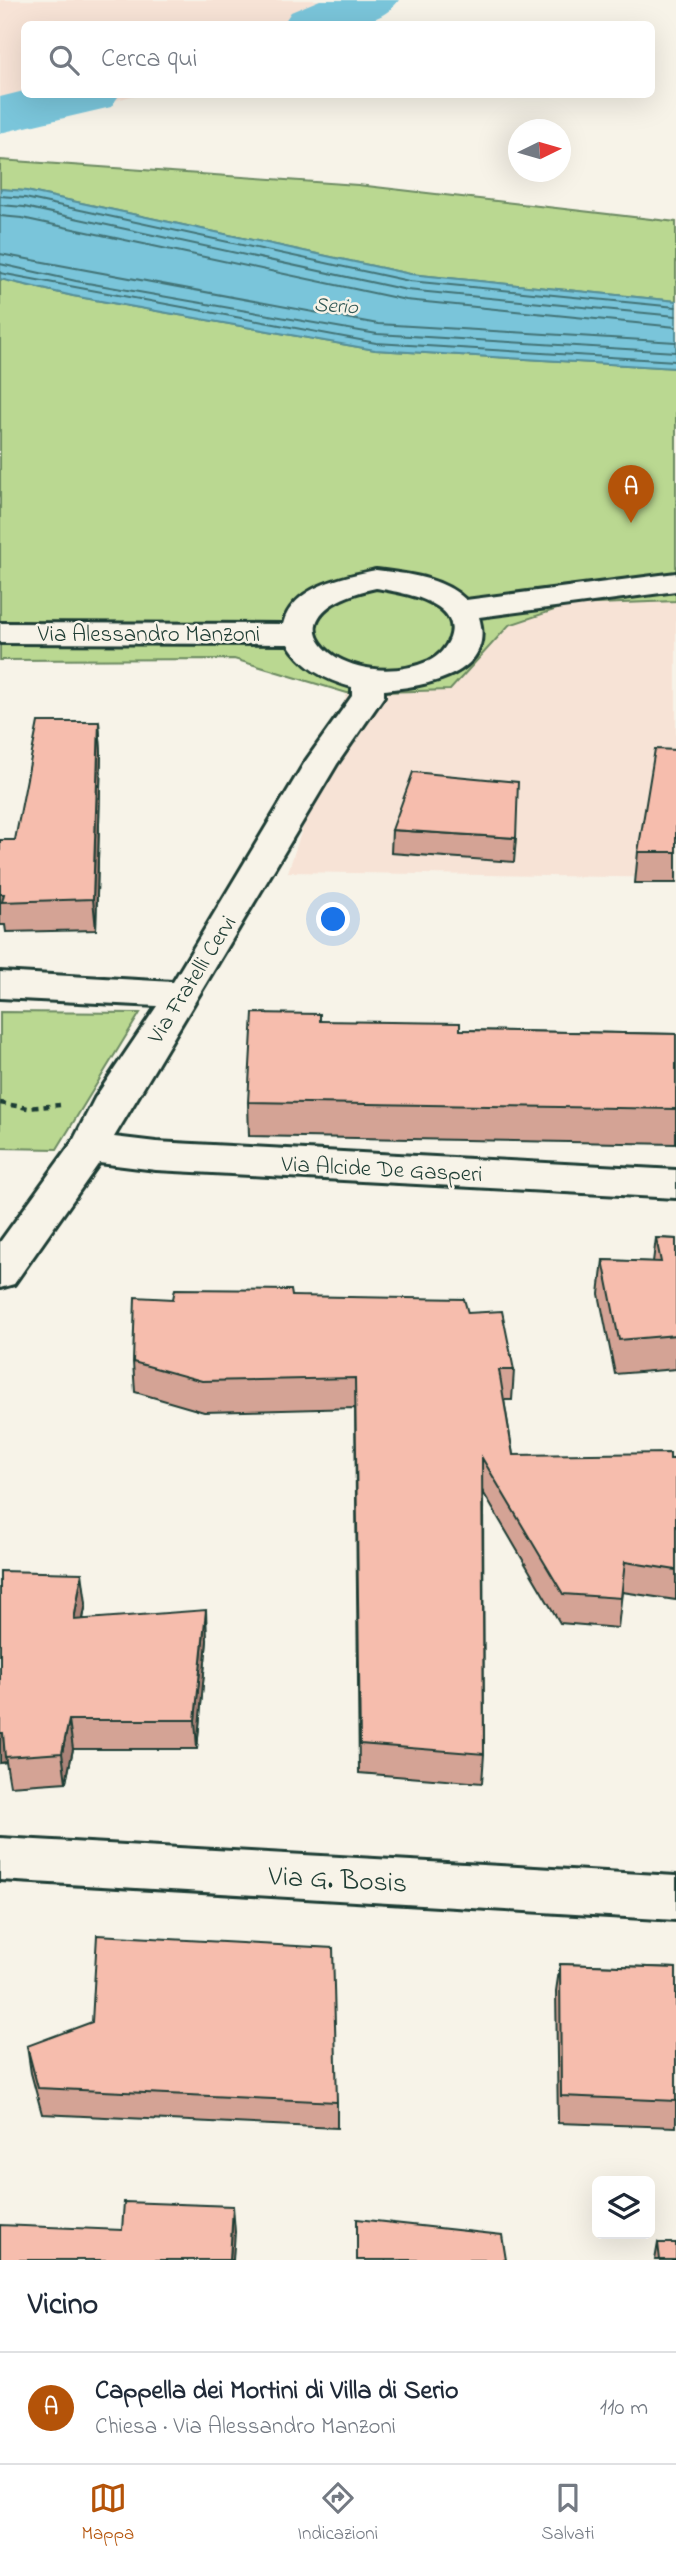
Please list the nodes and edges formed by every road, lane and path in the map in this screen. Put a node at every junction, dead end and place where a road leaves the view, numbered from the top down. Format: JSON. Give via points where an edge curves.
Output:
{"nodes":[{"id":1,"x":676,"y":582,"type":"edge"},
{"id":2,"x":461,"y":610,"type":"junction"},
{"id":3,"x":0,"y":633,"type":"edge"},
{"id":4,"x":299,"y":634,"type":"junction"},
{"id":5,"x":368,"y":680,"type":"junction"},
{"id":6,"x":0,"y":985,"type":"edge"},
{"id":7,"x":183,"y":995,"type":"junction"},
{"id":8,"x":0,"y":1103,"type":"edge"},
{"id":9,"x":109,"y":1108,"type":"junction"},
{"id":10,"x":89,"y":1148,"type":"junction"},
{"id":11,"x":676,"y":1184,"type":"edge"},
{"id":12,"x":0,"y":1273,"type":"edge"},
{"id":13,"x":0,"y":1859,"type":"edge"},
{"id":14,"x":676,"y":1898,"type":"edge"}],
"edges":[{"from":1,"to":2,"type":"street"},
{"from":2,"to":4,"type":"street","via":[[447,596],[426,586],[376,579],[328,591],[311,603],[301,618]]},
{"from":2,"to":5,"type":"street","via":[[469,636],[451,662],[414,678]]},
{"from":3,"to":4,"type":"street","name":"Via Alessandro Manzoni"},
{"from":4,"to":5,"type":"street","via":[[310,655],[335,671]]},
{"from":5,"to":7,"type":"street","name":"Via Fratelli Cervi","via":[[368,696],[322,762]]},
{"from":6,"to":7,"type":"street"},
{"from":7,"to":9,"type":"street","name":"Via Fratelli Cervi"},
{"from":8,"to":9,"type":"path","via":[[28,1108],[84,1102]]},
{"from":9,"to":10,"type":"street","name":"Via Fratelli Cervi"},
{"from":10,"to":11,"type":"street","name":"Via Alcide De Gasperi","via":[[156,1156]]},
{"from":10,"to":12,"type":"street","name":"Via Fratelli Cervi"},
{"from":13,"to":14,"type":"street","name":"Via G. Bosis"}]}
